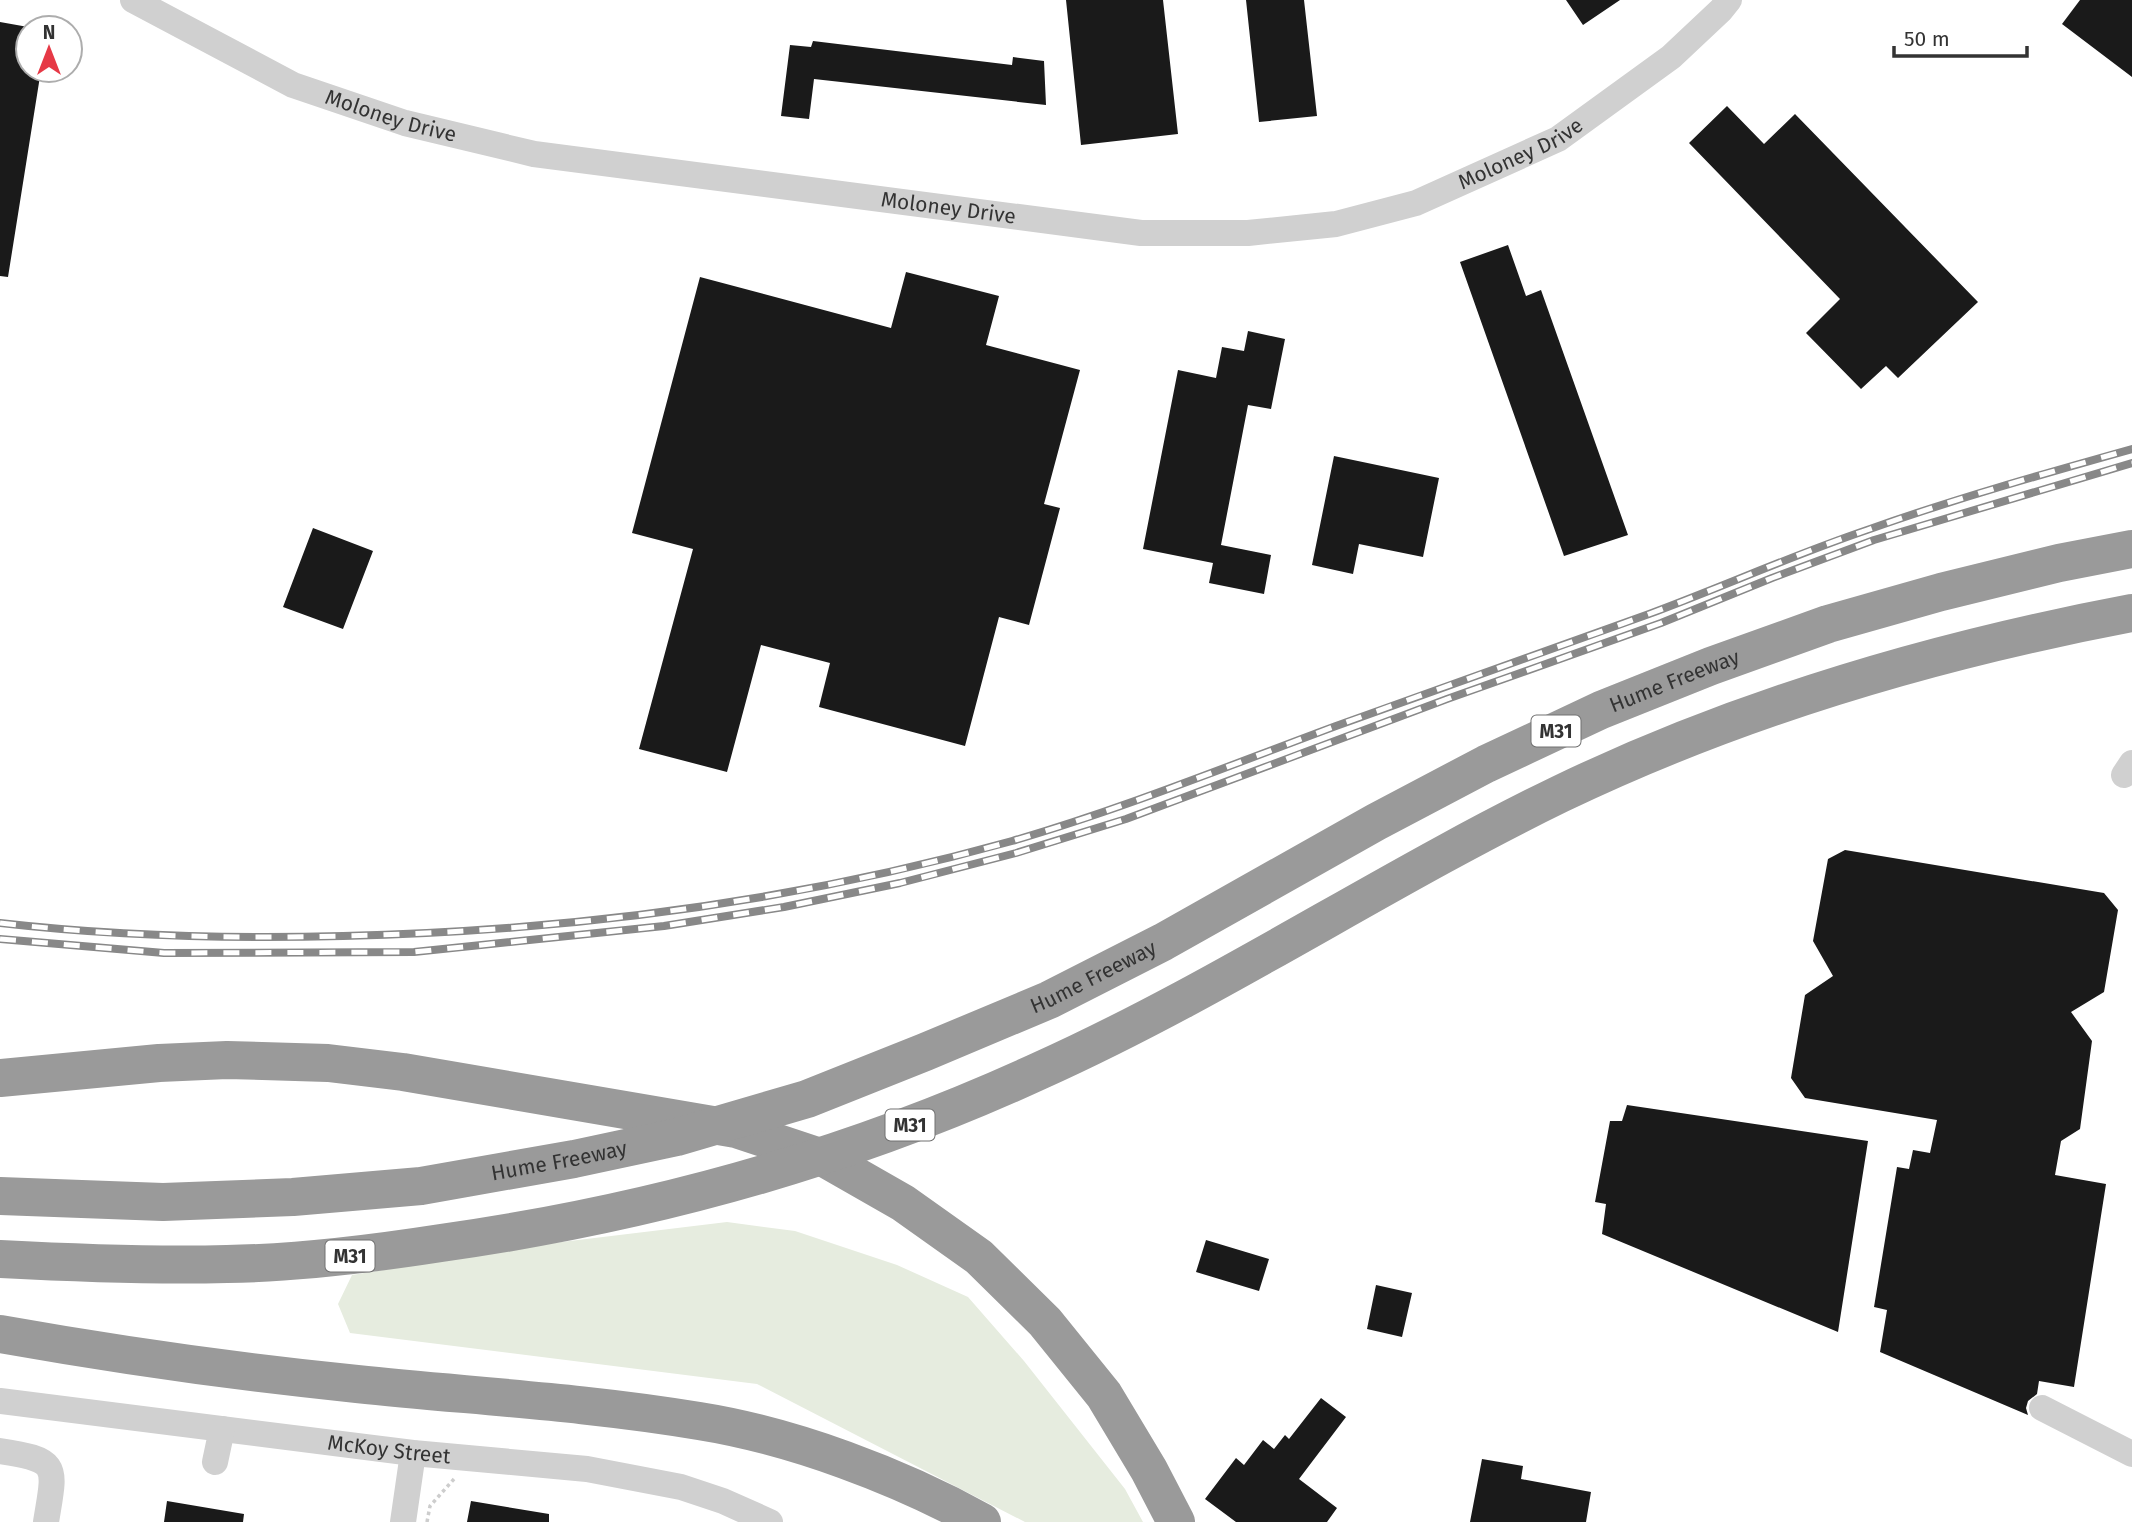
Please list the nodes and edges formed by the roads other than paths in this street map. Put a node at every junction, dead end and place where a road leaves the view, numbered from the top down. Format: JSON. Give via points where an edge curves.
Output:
{"nodes":[{"id":1,"x":1729,"y":0,"type":"edge"},
{"id":2,"x":150,"y":4,"type":"edge"},
{"id":3,"x":2132,"y":549,"type":"edge"},
{"id":4,"x":2132,"y":613,"type":"edge"},
{"id":5,"x":0,"y":1078,"type":"edge"},
{"id":6,"x":0,"y":1196,"type":"edge"},
{"id":7,"x":0,"y":1259,"type":"edge"},
{"id":8,"x":0,"y":1334,"type":"edge"},
{"id":9,"x":0,"y":1401,"type":"edge"},
{"id":10,"x":2042,"y":1408,"type":"dead end"},
{"id":11,"x":222,"y":1429,"type":"junction"},
{"id":12,"x":0,"y":1451,"type":"edge"},
{"id":13,"x":413,"y":1453,"type":"junction"},
{"id":14,"x":2132,"y":1454,"type":"edge"},
{"id":15,"x":215,"y":1462,"type":"dead end"},
{"id":16,"x":46,"y":1522,"type":"edge"},
{"id":17,"x":402,"y":1522,"type":"edge"},
{"id":18,"x":770,"y":1522,"type":"edge"},
{"id":19,"x":982,"y":1522,"type":"edge"},
{"id":20,"x":1176,"y":1522,"type":"edge"}],
"edges":[{"from":1,"to":2,"type":"street","name":"Moloney Drive","via":[[1671,57],[1558,139],[1416,203],[1336,224],[1248,233],[1141,233],[534,154],[405,123],[293,85]]},
{"from":3,"to":6,"type":"highway","name":"Hume Freeway","number":"M31","via":[[1941,592],[1828,624],[1601,710],[1376,822],[1163,942],[1049,1000],[807,1099],[677,1137],[421,1185],[293,1197],[163,1202]]},
{"from":4,"to":7,"type":"highway","number":"M31","via":[[1933,657],[1809,694],[1680,742],[1564,792],[1445,852],[1211,985],[1039,1072],[801,1164],[592,1217],[356,1255],[219,1265]]},
{"from":5,"to":20,"type":"highway","via":[[159,1063],[328,1063],[736,1129],[827,1158],[903,1203],[979,1257],[1045,1322],[1104,1395]]},
{"from":8,"to":19,"type":"highway","via":[[226,1368],[701,1421],[790,1442],[877,1473]]},
{"from":9,"to":11,"type":"street","name":"McKoy Street"},
{"from":10,"to":14,"type":"street"},
{"from":11,"to":13,"type":"street","name":"McKoy Street"},
{"from":11,"to":15,"type":"street"},
{"from":12,"to":16,"type":"street","via":[[31,1455],[51,1469]]},
{"from":13,"to":17,"type":"street"},
{"from":13,"to":18,"type":"street","name":"McKoy Street","via":[[633,1477],[723,1501]]}]}
